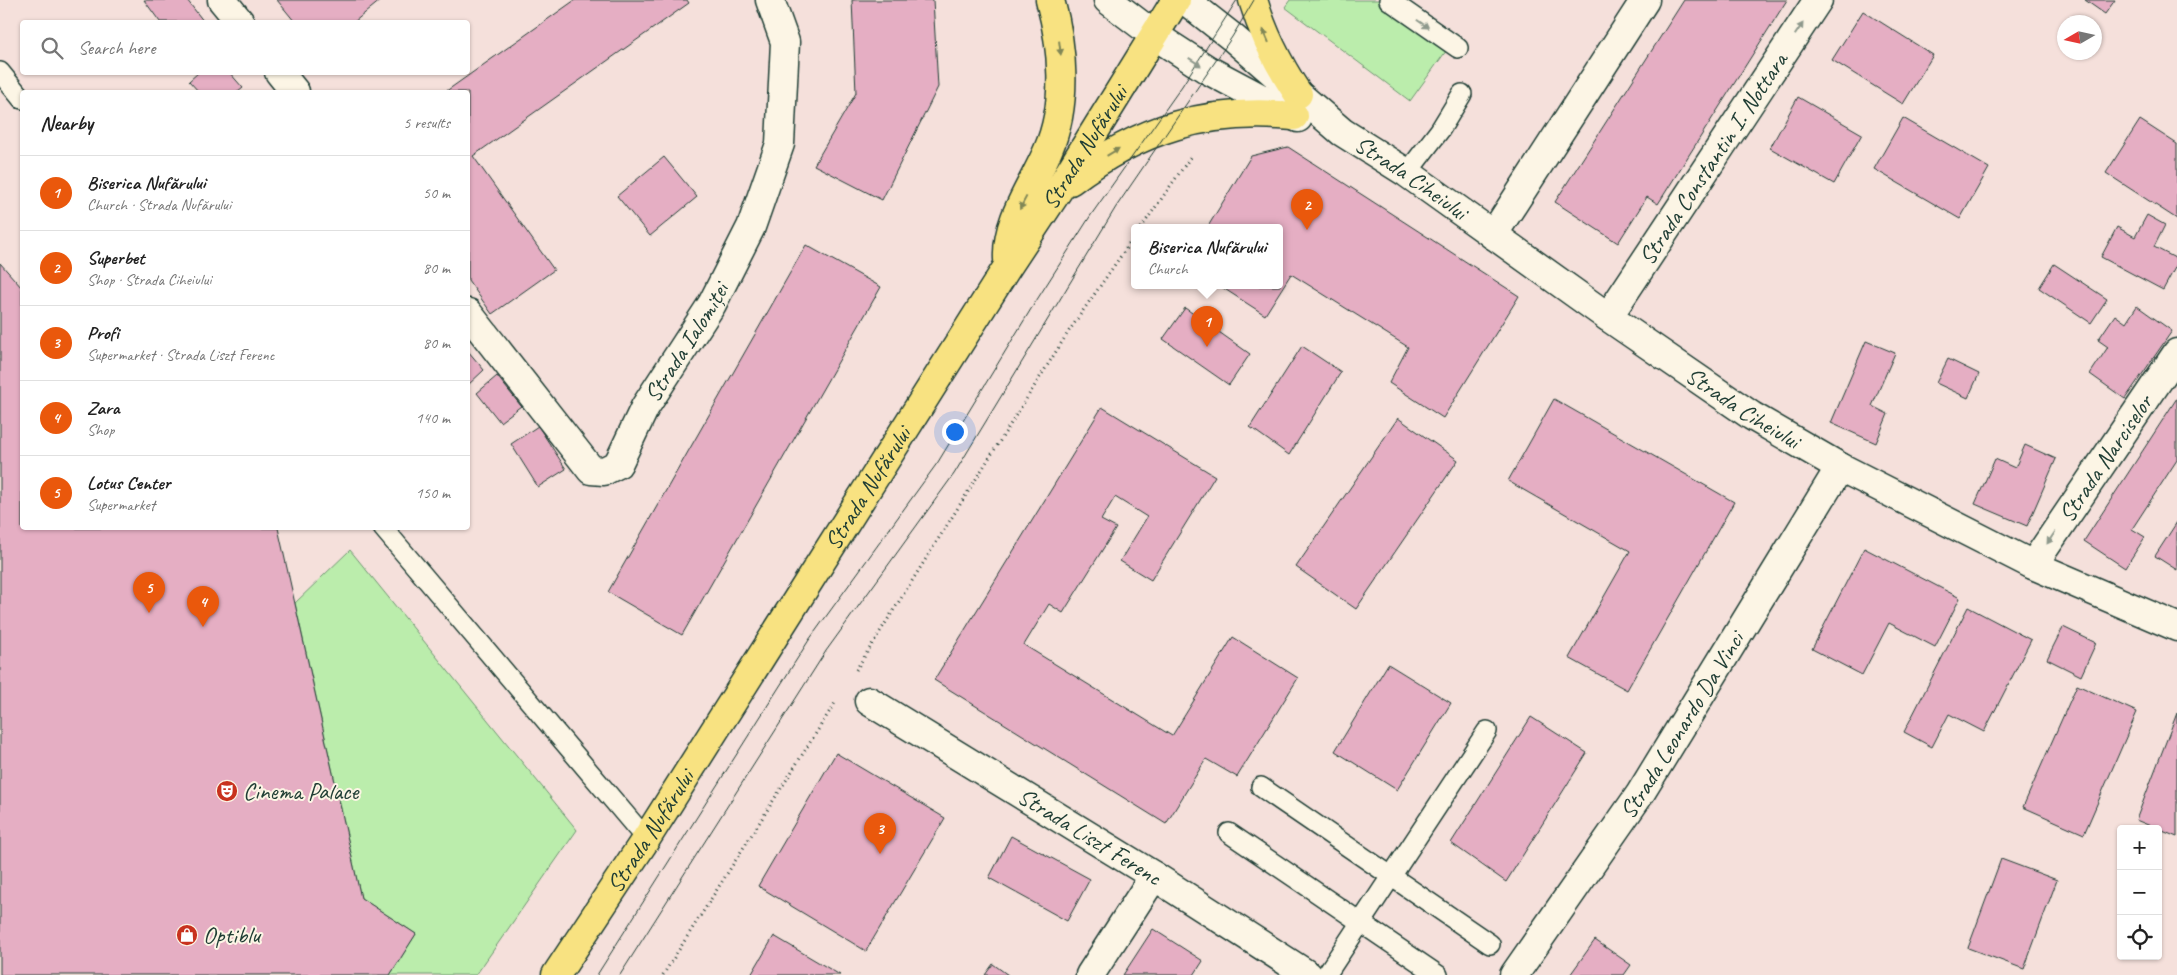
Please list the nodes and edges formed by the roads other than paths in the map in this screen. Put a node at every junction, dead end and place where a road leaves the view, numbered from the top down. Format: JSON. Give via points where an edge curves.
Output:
{"nodes":[{"id":1,"x":222,"y":0,"type":"edge"},
{"id":2,"x":770,"y":0,"type":"edge"},
{"id":3,"x":1050,"y":0,"type":"edge"},
{"id":4,"x":1108,"y":0,"type":"edge"},
{"id":5,"x":1176,"y":0,"type":"edge"},
{"id":6,"x":1185,"y":0,"type":"edge"},
{"id":7,"x":1253,"y":0,"type":"edge"},
{"id":8,"x":1389,"y":0,"type":"edge"},
{"id":9,"x":1645,"y":0,"type":"edge"},
{"id":10,"x":1818,"y":0,"type":"edge"},
{"id":11,"x":238,"y":20,"type":"edge"},
{"id":12,"x":1154,"y":35,"type":"junction"},
{"id":13,"x":1458,"y":48,"type":"dead end"},
{"id":14,"x":0,"y":72,"type":"edge"},
{"id":15,"x":281,"y":75,"type":"edge"},
{"id":16,"x":293,"y":90,"type":"edge"},
{"id":17,"x":1462,"y":94,"type":"dead end"},
{"id":18,"x":20,"y":97,"type":"edge"},
{"id":19,"x":1296,"y":105,"type":"junction"},
{"id":20,"x":1407,"y":173,"type":"junction"},
{"id":21,"x":1058,"y":189,"type":"junction"},
{"id":22,"x":1493,"y":235,"type":"junction"},
{"id":23,"x":1008,"y":266,"type":"junction"},
{"id":24,"x":470,"y":316,"type":"edge"},
{"id":25,"x":1608,"y":317,"type":"junction"},
{"id":26,"x":2177,"y":353,"type":"edge"},
{"id":27,"x":1840,"y":468,"type":"junction"},
{"id":28,"x":385,"y":530,"type":"edge"},
{"id":29,"x":2034,"y":565,"type":"junction"},
{"id":30,"x":2177,"y":627,"type":"edge"},
{"id":31,"x":869,"y":701,"type":"dead end"},
{"id":32,"x":1487,"y":731,"type":"dead end"},
{"id":33,"x":1261,"y":787,"type":"dead end"},
{"id":34,"x":1229,"y":833,"type":"dead end"},
{"id":35,"x":646,"y":839,"type":"junction"},
{"id":36,"x":1154,"y":876,"type":"junction"},
{"id":37,"x":1391,"y":876,"type":"junction"},
{"id":38,"x":1360,"y":923,"type":"junction"},
{"id":39,"x":1490,"y":944,"type":"dead end"},
{"id":40,"x":556,"y":975,"type":"edge"},
{"id":41,"x":1090,"y":975,"type":"edge"},
{"id":42,"x":1308,"y":975,"type":"edge"},
{"id":43,"x":1326,"y":975,"type":"edge"},
{"id":44,"x":1438,"y":975,"type":"edge"},
{"id":45,"x":1514,"y":975,"type":"edge"}],
"edges":[{"from":1,"to":11,"type":"street"},
{"from":2,"to":24,"type":"street","name":"Strada Ialomiței","via":[[785,42],[780,144],[751,227],[712,304],[645,407],[618,464],[604,471],[591,470]]},
{"from":3,"to":23,"type":"main road","one_way":true,"via":[[1060,47],[1059,109],[1050,148],[1014,218],[1007,243]]},
{"from":4,"to":12,"type":"street","name":"Strada Ciheiului"},
{"from":5,"to":12,"type":"main road","name":"Strada Nufărului"},
{"from":6,"to":19,"type":"street","name":"Strada Ciheiului","via":[[1232,37]]},
{"from":19,"to":7,"type":"main road","one_way":true},
{"from":8,"to":13,"type":"lane","one_way":true},
{"from":9,"to":22,"type":"street"},
{"from":25,"to":10,"type":"street","name":"Strada Constantin I. Nottara","one_way":true},
{"from":12,"to":19,"type":"street","name":"Strada Ciheiului","one_way":true,"via":[[1215,74]]},
{"from":12,"to":21,"type":"main road","name":"Strada Nufărului"},
{"from":14,"to":18,"type":"lane"},
{"from":15,"to":16,"type":"street"},
{"from":17,"to":20,"type":"lane","via":[[1440,130]]},
{"from":19,"to":20,"type":"street","name":"Strada Ciheiului"},
{"from":21,"to":19,"type":"main road","one_way":true,"via":[[1092,165],[1148,134],[1171,126]]},
{"from":20,"to":22,"type":"street","name":"Strada Ciheiului"},
{"from":21,"to":23,"type":"main road","name":"Strada Nufărului"},
{"from":22,"to":25,"type":"street","name":"Strada Ciheiului"},
{"from":23,"to":35,"type":"main road","name":"Strada Nufărului"},
{"from":25,"to":27,"type":"street","name":"Strada Ciheiului","via":[[1752,416]]},
{"from":26,"to":29,"type":"street","name":"Strada Narciselor","one_way":true},
{"from":27,"to":29,"type":"street","name":"Strada Ciheiului"},
{"from":27,"to":45,"type":"street","name":"Strada Leonardo Da Vinci","via":[[1640,794]]},
{"from":28,"to":35,"type":"lane"},
{"from":29,"to":30,"type":"street","name":"Strada Ciheiului"},
{"from":31,"to":36,"type":"street","name":"Strada Liszt Ferenc"},
{"from":32,"to":37,"type":"lane"},
{"from":33,"to":37,"type":"lane"},
{"from":34,"to":38,"type":"lane"},
{"from":35,"to":40,"type":"main road","name":"Strada Nufărului"},
{"from":36,"to":41,"type":"street"},
{"from":36,"to":42,"type":"street","name":"Strada Liszt Ferenc"},
{"from":37,"to":38,"type":"lane"},
{"from":37,"to":39,"type":"lane"},
{"from":38,"to":43,"type":"lane"},
{"from":38,"to":44,"type":"lane"}]}
